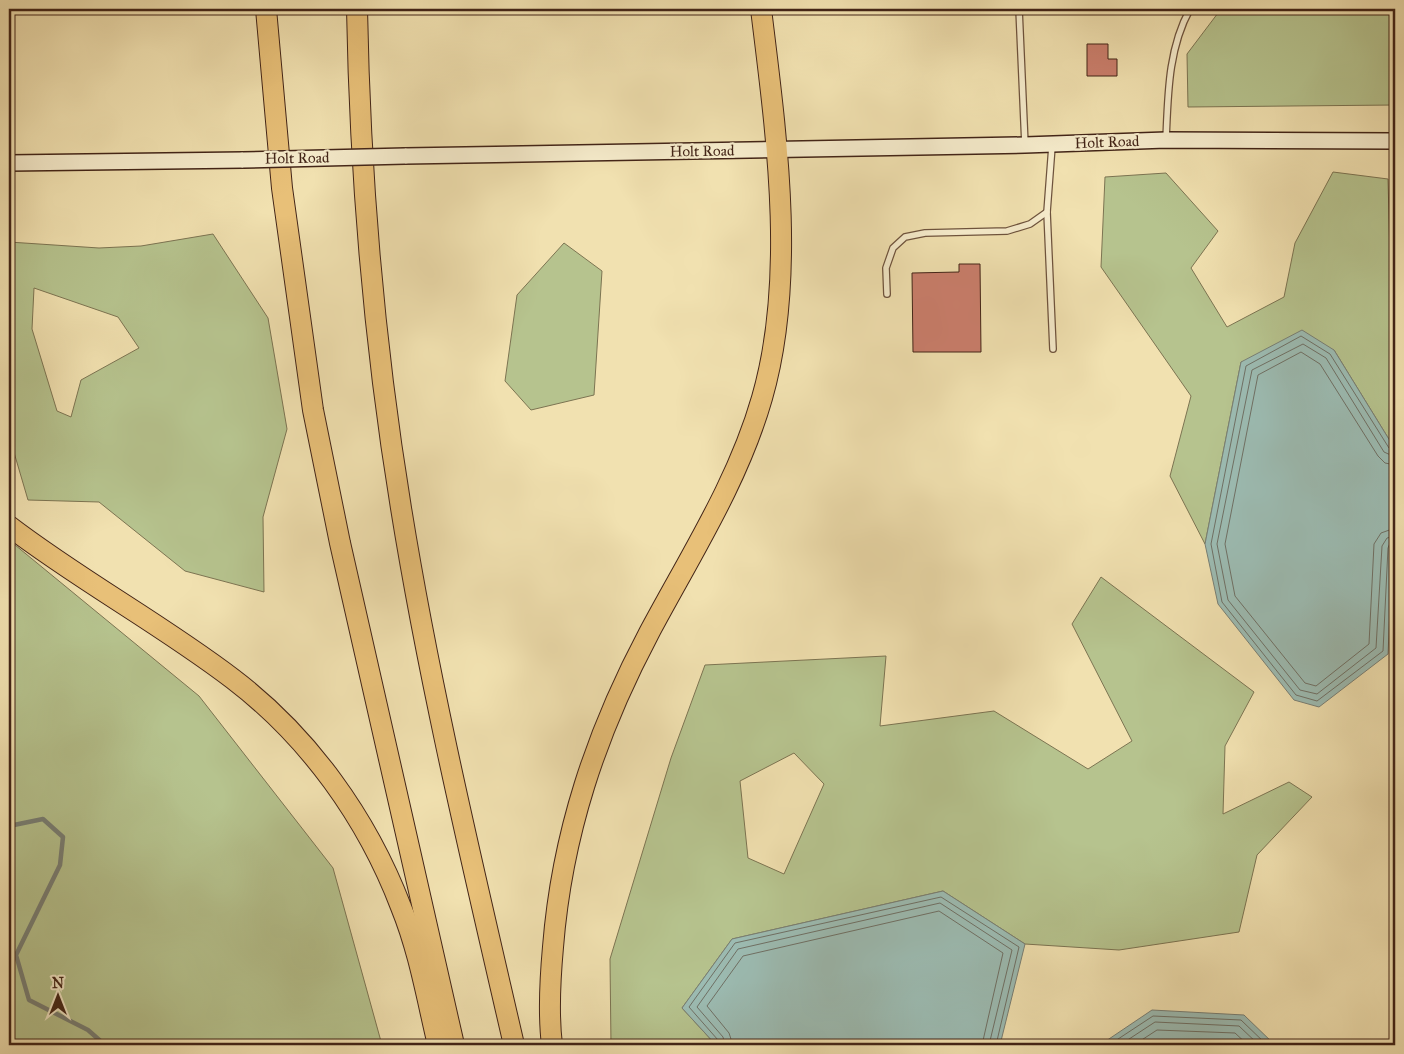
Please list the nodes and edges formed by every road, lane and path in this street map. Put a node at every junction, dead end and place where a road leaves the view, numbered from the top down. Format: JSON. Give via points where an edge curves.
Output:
{"nodes":[{"id":1,"x":266,"y":9,"type":"edge"},
{"id":2,"x":357,"y":9,"type":"edge"},
{"id":3,"x":761,"y":9,"type":"edge"},
{"id":4,"x":1019,"y":9,"type":"edge"},
{"id":5,"x":1190,"y":9,"type":"edge"},
{"id":6,"x":1166,"y":140,"type":"junction"},
{"id":7,"x":1395,"y":141,"type":"edge"},
{"id":8,"x":1052,"y":144,"type":"junction"},
{"id":9,"x":1025,"y":145,"type":"junction"},
{"id":10,"x":778,"y":150,"type":"junction"},
{"id":11,"x":9,"y":163,"type":"edge"},
{"id":12,"x":1047,"y":212,"type":"junction"},
{"id":13,"x":887,"y":294,"type":"dead end"},
{"id":14,"x":1053,"y":349,"type":"dead end"},
{"id":15,"x":9,"y":526,"type":"edge"},
{"id":16,"x":438,"y":1045,"type":"edge"},
{"id":17,"x":454,"y":1045,"type":"edge"},
{"id":18,"x":514,"y":1045,"type":"edge"},
{"id":19,"x":552,"y":1045,"type":"edge"}],
"edges":[{"from":1,"to":17,"type":"highway","via":[[282,188],[313,410],[344,562]]},
{"from":2,"to":18,"type":"highway","via":[[359,100],[372,276],[400,507],[419,616]]},
{"from":3,"to":10,"type":"highway"},
{"from":4,"to":9,"type":"lane"},
{"from":5,"to":6,"type":"lane","via":[[1176,42],[1171,65]]},
{"from":6,"to":7,"type":"main road","name":"Holt Road"},
{"from":6,"to":8,"type":"main road","name":"Holt Road"},
{"from":8,"to":9,"type":"main road","name":"Holt Road"},
{"from":8,"to":12,"type":"lane"},
{"from":9,"to":10,"type":"main road","name":"Holt Road"},
{"from":10,"to":11,"type":"main road","name":"Holt Road","bridge":true},
{"from":10,"to":19,"type":"highway","via":[[781,225],[778,306],[763,395],[748,442],[722,499],[615,702],[578,800],[555,916],[550,980]]},
{"from":12,"to":13,"type":"lane","via":[[1030,224],[1006,231],[925,233],[905,237],[893,248],[886,268]]},
{"from":12,"to":14,"type":"lane"},
{"from":15,"to":16,"type":"highway","via":[[234,680],[306,746],[382,860],[402,909]]}]}
